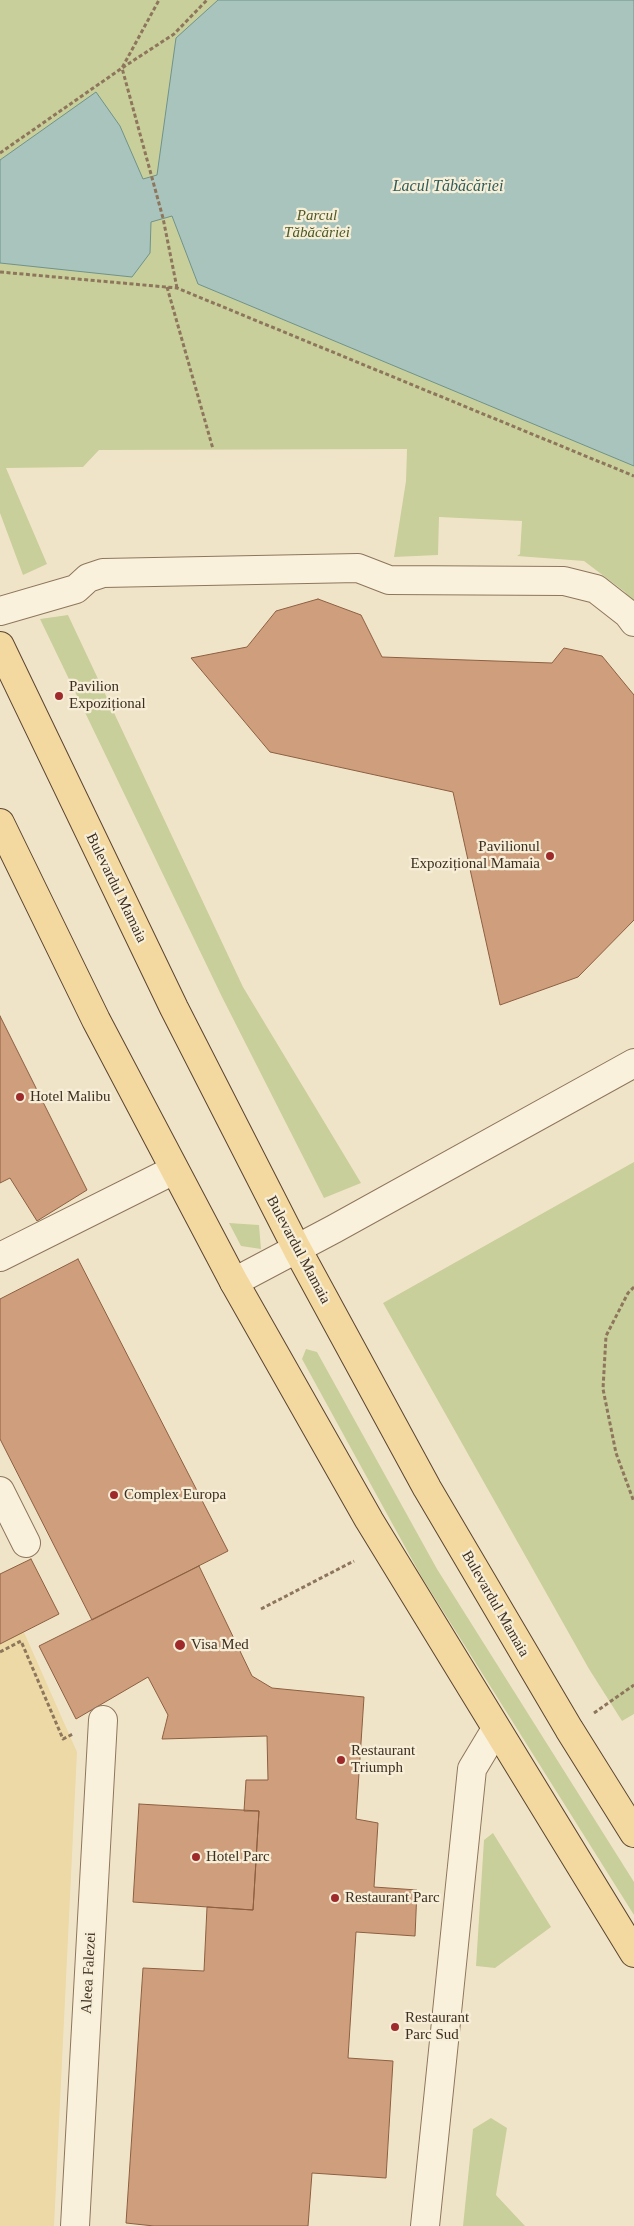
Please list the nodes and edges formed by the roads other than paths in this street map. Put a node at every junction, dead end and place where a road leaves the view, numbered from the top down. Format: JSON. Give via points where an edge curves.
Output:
{"nodes":[{"id":1,"x":0,"y":611,"type":"edge"},
{"id":2,"x":634,"y":622,"type":"edge"},
{"id":3,"x":0,"y":646,"type":"edge"},
{"id":4,"x":0,"y":823,"type":"edge"},
{"id":5,"x":634,"y":1063,"type":"edge"},
{"id":6,"x":174,"y":1170,"type":"junction"},
{"id":7,"x":296,"y":1249,"type":"junction"},
{"id":8,"x":0,"y":1257,"type":"edge"},
{"id":9,"x":234,"y":1282,"type":"junction"},
{"id":10,"x":0,"y":1491,"type":"edge"},
{"id":11,"x":26,"y":1543,"type":"dead end"},
{"id":12,"x":103,"y":1720,"type":"road end"},
{"id":13,"x":496,"y":1730,"type":"junction"},
{"id":14,"x":634,"y":1834,"type":"edge"},
{"id":15,"x":634,"y":1953,"type":"edge"},
{"id":16,"x":75,"y":2226,"type":"edge"},
{"id":17,"x":426,"y":2226,"type":"edge"}],
"edges":[{"from":1,"to":2,"type":"street","via":[[76,589],[88,578],[103,573],[358,568],[389,580],[564,581],[596,589]]},
{"from":3,"to":7,"type":"main road","name":"Bulevardul Mamaia","via":[[174,1008]]},
{"from":4,"to":6,"type":"main road"},
{"from":5,"to":7,"type":"street"},
{"from":6,"to":8,"type":"street"},
{"from":6,"to":9,"type":"main road"},
{"from":7,"to":9,"type":"street"},
{"from":7,"to":14,"type":"main road","name":"Bulevardul Mamaia","via":[[427,1488]]},
{"from":9,"to":13,"type":"main road","via":[[369,1520]]},
{"from":10,"to":11,"type":"street"},
{"from":12,"to":16,"type":"street","name":"Aleea Falezei"},
{"from":13,"to":15,"type":"main road"},
{"from":13,"to":17,"type":"street","via":[[472,1769]]}]}
